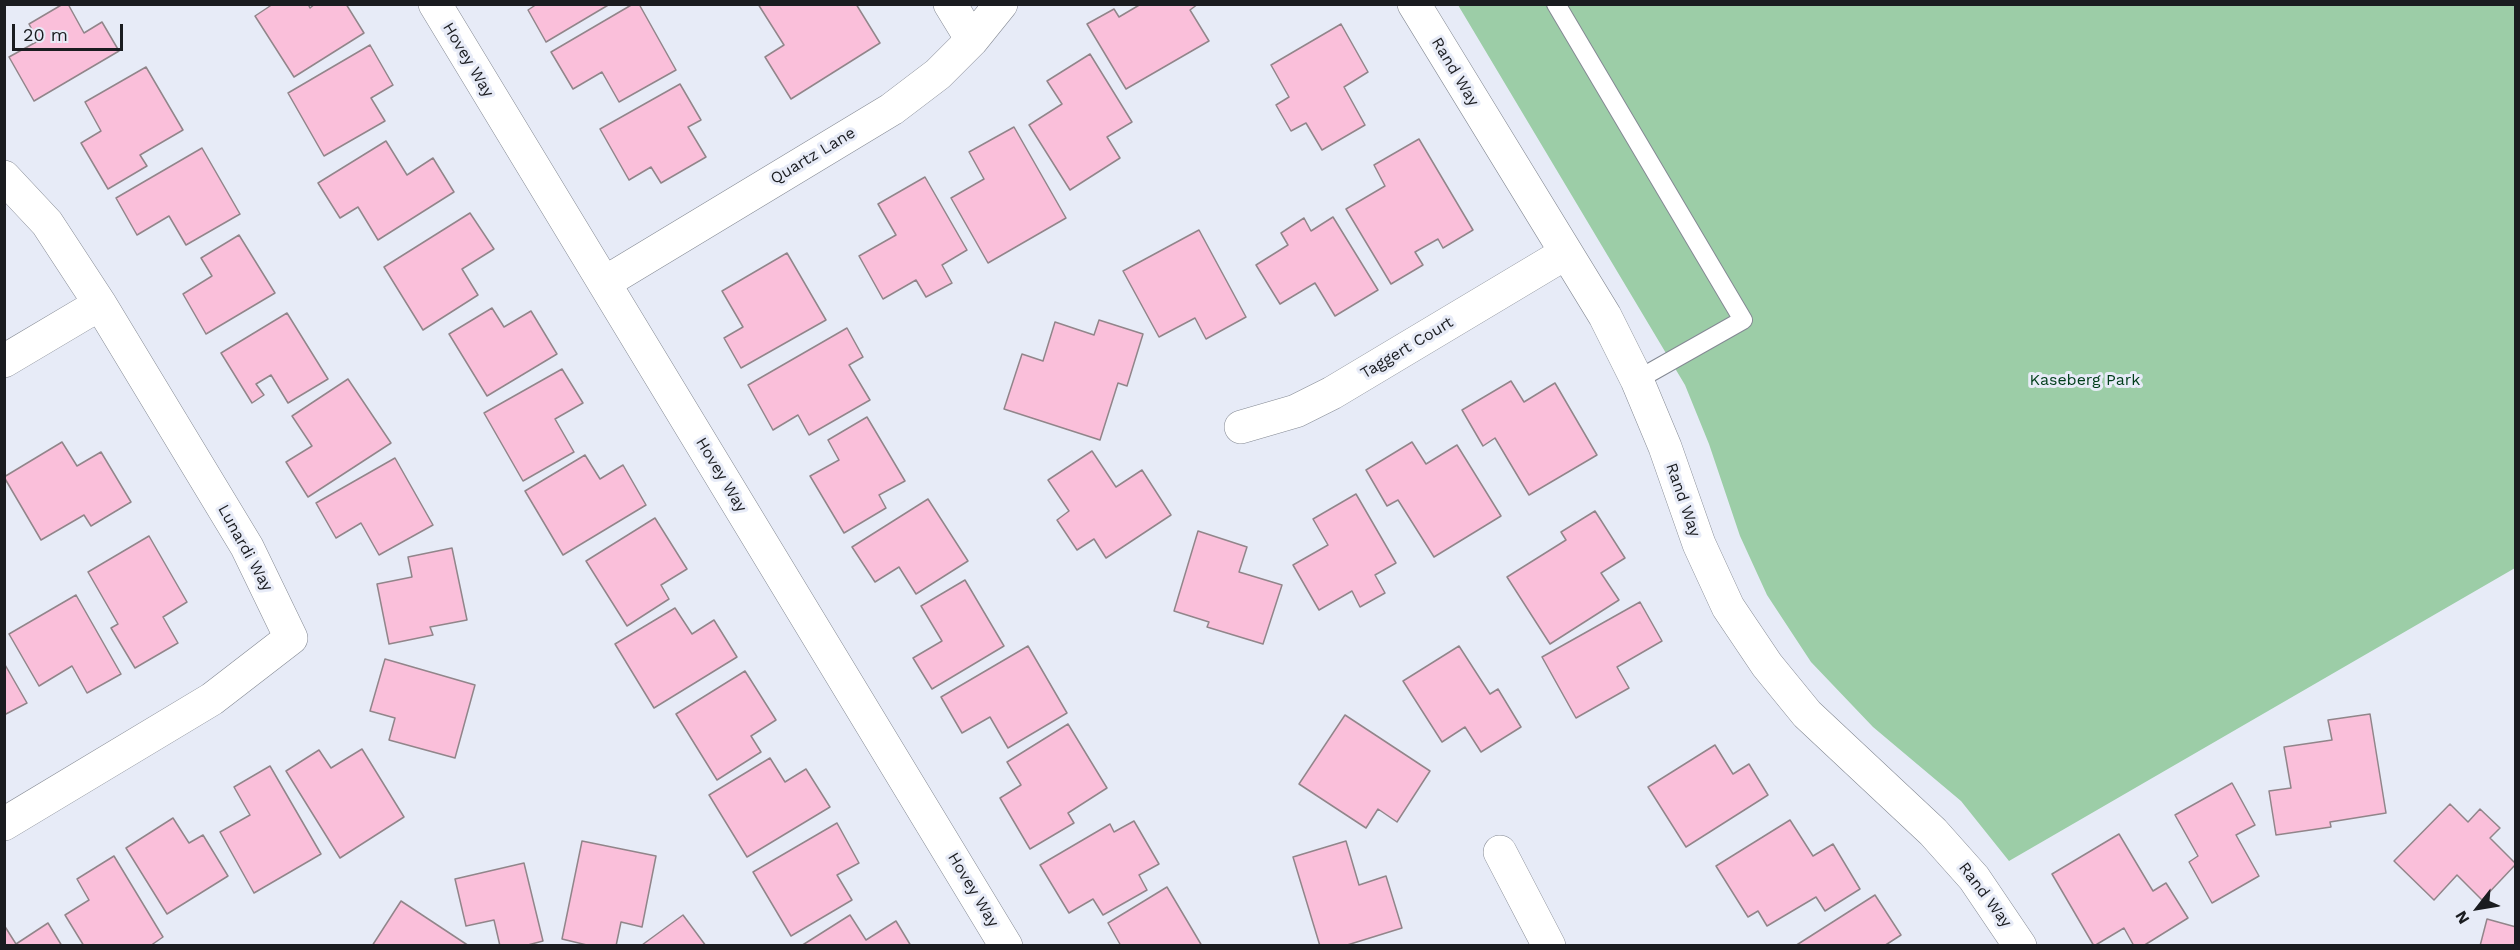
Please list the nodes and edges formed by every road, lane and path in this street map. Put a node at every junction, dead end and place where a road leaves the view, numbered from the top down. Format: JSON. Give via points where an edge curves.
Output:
{"nodes":[{"id":1,"x":435,"y":4,"type":"edge"},
{"id":2,"x":951,"y":4,"type":"edge"},
{"id":3,"x":1001,"y":4,"type":"edge"},
{"id":4,"x":1414,"y":4,"type":"edge"},
{"id":5,"x":1556,"y":4,"type":"edge"},
{"id":6,"x":972,"y":40,"type":"junction"},
{"id":7,"x":4,"y":177,"type":"edge"},
{"id":8,"x":1566,"y":253,"type":"junction"},
{"id":9,"x":604,"y":283,"type":"junction"},
{"id":10,"x":100,"y":304,"type":"junction"},
{"id":11,"x":4,"y":361,"type":"edge"},
{"id":12,"x":1637,"y":380,"type":"junction"},
{"id":13,"x":1241,"y":427,"type":"dead end"},
{"id":14,"x":4,"y":824,"type":"edge"},
{"id":15,"x":1500,"y":852,"type":"dead end"},
{"id":16,"x":1006,"y":945,"type":"edge"},
{"id":17,"x":1548,"y":945,"type":"edge"},
{"id":18,"x":2020,"y":945,"type":"edge"}],
"edges":[{"from":1,"to":9,"type":"street","name":"Hovey Way"},
{"from":2,"to":6,"type":"street"},
{"from":3,"to":6,"type":"street","name":"Quartz Lane"},
{"from":4,"to":8,"type":"street","name":"Rand Way"},
{"from":5,"to":12,"type":"lane","via":[[1743,320]]},
{"from":6,"to":9,"type":"street","name":"Quartz Lane","via":[[939,74],[892,109]]},
{"from":7,"to":10,"type":"street","name":"Lunardi Way","via":[[47,223]]},
{"from":8,"to":12,"type":"street","name":"Rand Way","via":[[1605,316]]},
{"from":8,"to":13,"type":"street","name":"Taggert Court","via":[[1332,393],[1296,411]]},
{"from":9,"to":16,"type":"street","name":"Hovey Way"},
{"from":10,"to":11,"type":"street"},
{"from":10,"to":14,"type":"street","name":"Lunardi Way","via":[[247,547],[291,638],[212,699]]},
{"from":12,"to":18,"type":"street","name":"Rand Way","via":[[1699,544],[1728,607],[1767,665],[1807,714],[1933,832],[1974,878]]},
{"from":15,"to":17,"type":"street"}]}
